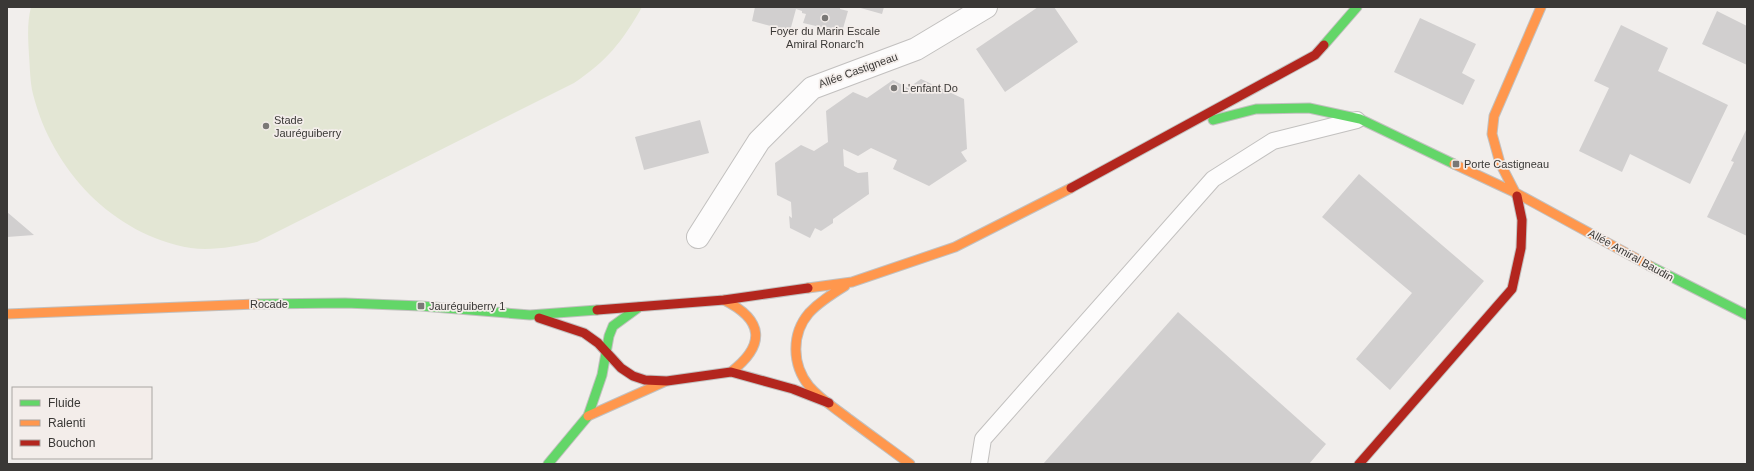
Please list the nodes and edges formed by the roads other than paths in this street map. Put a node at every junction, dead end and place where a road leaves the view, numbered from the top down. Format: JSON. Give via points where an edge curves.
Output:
{"nodes":[{"id":1,"x":986,"y":7,"type":"edge"},
{"id":2,"x":1357,"y":7,"type":"edge"},
{"id":3,"x":1541,"y":7,"type":"edge"},
{"id":4,"x":1360,"y":119,"type":"junction"},
{"id":5,"x":1185,"y":127,"type":"junction"},
{"id":6,"x":1516,"y":193,"type":"junction"},
{"id":7,"x":698,"y":237,"type":"dead end"},
{"id":8,"x":852,"y":282,"type":"junction"},
{"id":9,"x":724,"y":300,"type":"junction"},
{"id":10,"x":639,"y":307,"type":"junction"},
{"id":11,"x":7,"y":314,"type":"edge"},
{"id":12,"x":530,"y":314,"type":"junction"},
{"id":13,"x":1747,"y":315,"type":"edge"},
{"id":14,"x":606,"y":351,"type":"junction"},
{"id":15,"x":731,"y":372,"type":"junction"},
{"id":16,"x":667,"y":381,"type":"junction"},
{"id":17,"x":829,"y":404,"type":"junction"},
{"id":18,"x":588,"y":416,"type":"junction"},
{"id":19,"x":548,"y":464,"type":"edge"},
{"id":20,"x":910,"y":464,"type":"edge"},
{"id":21,"x":979,"y":464,"type":"edge"},
{"id":22,"x":1359,"y":464,"type":"edge"}],
"edges":[{"from":1,"to":7,"type":"street","name":"Allée Castigneau","via":[[916,49],[812,88],[758,141]]},
{"from":2,"to":5,"type":"street","via":[[1315,55]]},
{"from":3,"to":6,"type":"street","via":[[1494,116],[1492,134],[1500,163]]},
{"from":4,"to":5,"type":"street","name":"Allée Amiral Baudin","via":[[1309,108],[1256,110]]},
{"from":4,"to":6,"type":"street","name":"Allée Amiral Baudin"},
{"from":4,"to":21,"type":"lane","via":[[1273,141],[1213,178],[983,439]]},
{"from":5,"to":8,"type":"street","via":[[1041,206],[956,247]]},
{"from":6,"to":13,"type":"street","name":"Allée Amiral Baudin"},
{"from":6,"to":22,"type":"street","via":[[1522,220],[1521,248],[1512,289]]},
{"from":8,"to":9,"type":"street"},
{"from":8,"to":17,"type":"street","via":[[825,298],[805,318],[795,350],[799,370],[810,386]]},
{"from":9,"to":10,"type":"street"},
{"from":9,"to":15,"type":"street","via":[[748,315],[755,330],[755,343],[747,358]]},
{"from":10,"to":12,"type":"street"},
{"from":10,"to":14,"type":"street","via":[[613,326]]},
{"from":11,"to":12,"type":"street","name":"Rocade","via":[[230,304],[344,303]]},
{"from":12,"to":14,"type":"street","via":[[584,333]]},
{"from":14,"to":16,"type":"street","via":[[621,368],[633,376],[645,380]]},
{"from":14,"to":18,"type":"street","via":[[602,375]]},
{"from":15,"to":16,"type":"street"},
{"from":15,"to":17,"type":"street","via":[[793,388]]},
{"from":16,"to":18,"type":"street"},
{"from":17,"to":20,"type":"street"},
{"from":18,"to":19,"type":"street"}]}
